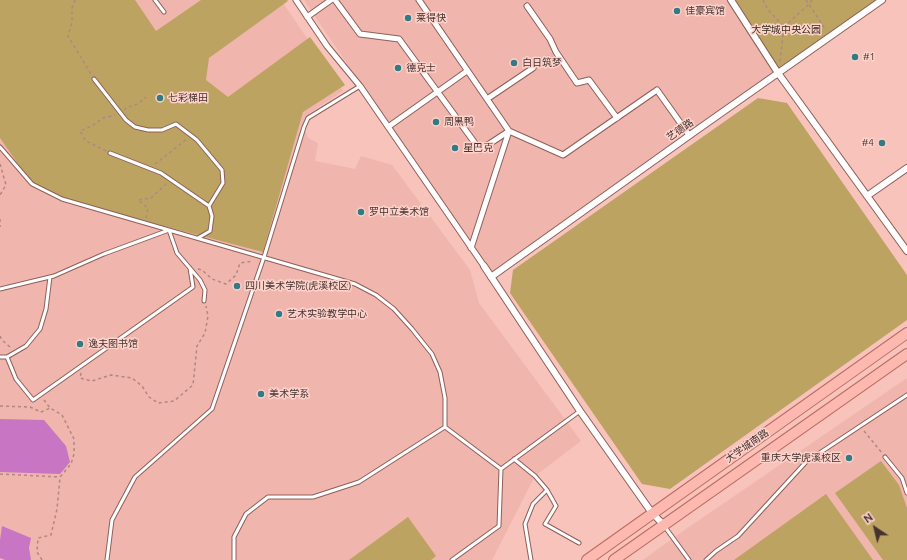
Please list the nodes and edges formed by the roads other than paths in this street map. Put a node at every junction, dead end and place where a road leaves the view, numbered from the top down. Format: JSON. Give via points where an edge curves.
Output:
{"nodes":[{"id":1,"x":155,"y":0,"type":"edge"},
{"id":2,"x":296,"y":0,"type":"edge"},
{"id":3,"x":331,"y":0,"type":"edge"},
{"id":4,"x":335,"y":0,"type":"edge"},
{"id":5,"x":419,"y":0,"type":"edge"},
{"id":6,"x":731,"y":0,"type":"edge"},
{"id":7,"x":882,"y":0,"type":"edge"},
{"id":8,"x":528,"y":6,"type":"dead end"},
{"id":9,"x":164,"y":12,"type":"dead end"},
{"id":10,"x":307,"y":17,"type":"junction"},
{"id":11,"x":533,"y":68,"type":"tunnel mouth"},
{"id":12,"x":467,"y":71,"type":"junction"},
{"id":13,"x":778,"y":73,"type":"junction"},
{"id":14,"x":94,"y":79,"type":"road end"},
{"id":15,"x":360,"y":86,"type":"junction"},
{"id":16,"x":439,"y":92,"type":"junction"},
{"id":17,"x":487,"y":99,"type":"junction"},
{"id":18,"x":617,"y":118,"type":"junction"},
{"id":19,"x":388,"y":127,"type":"junction"},
{"id":20,"x":509,"y":131,"type":"junction"},
{"id":21,"x":689,"y":135,"type":"junction"},
{"id":22,"x":0,"y":147,"type":"edge"},
{"id":23,"x":110,"y":153,"type":"road end"},
{"id":24,"x":907,"y":168,"type":"edge"},
{"id":25,"x":867,"y":196,"type":"junction"},
{"id":26,"x":210,"y":206,"type":"junction"},
{"id":27,"x":169,"y":230,"type":"junction"},
{"id":28,"x":198,"y":238,"type":"junction"},
{"id":29,"x":470,"y":248,"type":"junction"},
{"id":30,"x":907,"y":251,"type":"edge"},
{"id":31,"x":264,"y":257,"type":"junction"},
{"id":32,"x":484,"y":266,"type":"joint"},
{"id":33,"x":190,"y":268,"type":"junction"},
{"id":34,"x":50,"y":277,"type":"junction"},
{"id":35,"x":491,"y":277,"type":"junction"},
{"id":36,"x":0,"y":289,"type":"edge"},
{"id":37,"x":204,"y":301,"type":"road end"},
{"id":38,"x":907,"y":333,"type":"edge"},
{"id":39,"x":907,"y":354,"type":"edge"},
{"id":40,"x":9,"y":356,"type":"junction"},
{"id":41,"x":0,"y":357,"type":"edge"},
{"id":42,"x":907,"y":394,"type":"edge"},
{"id":43,"x":580,"y":411,"type":"junction"},
{"id":44,"x":445,"y":427,"type":"junction"},
{"id":45,"x":885,"y":457,"type":"road end"},
{"id":46,"x":514,"y":459,"type":"junction"},
{"id":47,"x":501,"y":469,"type":"junction"},
{"id":48,"x":547,"y":490,"type":"junction"},
{"id":49,"x":907,"y":493,"type":"edge"},
{"id":50,"x":652,"y":514,"type":"junction"},
{"id":51,"x":664,"y":525,"type":"junction"},
{"id":52,"x":579,"y":543,"type":"dead end"},
{"id":53,"x":107,"y":560,"type":"edge"},
{"id":54,"x":234,"y":560,"type":"edge"},
{"id":55,"x":452,"y":560,"type":"edge"},
{"id":56,"x":532,"y":560,"type":"edge"},
{"id":57,"x":586,"y":560,"type":"edge"},
{"id":58,"x":614,"y":560,"type":"edge"},
{"id":59,"x":689,"y":560,"type":"edge"},
{"id":60,"x":706,"y":560,"type":"edge"}],
"edges":[{"from":1,"to":9,"type":"lane"},
{"from":2,"to":10,"type":"street"},
{"from":3,"to":10,"type":"street"},
{"from":4,"to":16,"type":"street","via":[[360,34],[399,39]]},
{"from":5,"to":12,"type":"street"},
{"from":6,"to":13,"type":"street"},
{"from":7,"to":13,"type":"street","name":"艺德路"},
{"from":8,"to":18,"type":"street","via":[[550,39],[554,53],[577,83],[589,80]]},
{"from":10,"to":15,"type":"street"},
{"from":11,"to":17,"type":"street"},
{"from":12,"to":16,"type":"street"},
{"from":12,"to":17,"type":"street"},
{"from":13,"to":21,"type":"street","name":"艺德路"},
{"from":13,"to":25,"type":"street"},
{"from":14,"to":26,"type":"lane","via":[[120,113],[135,127],[162,130],[176,124],[197,140],[222,170],[223,183]]},
{"from":15,"to":19,"type":"street"},
{"from":15,"to":31,"type":"lane","via":[[308,118]]},
{"from":16,"to":19,"type":"street"},
{"from":16,"to":20,"type":"street","via":[[480,150]]},
{"from":17,"to":20,"type":"street"},
{"from":18,"to":20,"type":"street","via":[[563,155]]},
{"from":18,"to":21,"type":"street","via":[[657,90]]},
{"from":19,"to":29,"type":"street"},
{"from":20,"to":29,"type":"street"},
{"from":21,"to":35,"type":"street","name":"艺德路"},
{"from":22,"to":27,"type":"lane","via":[[32,184],[62,199]]},
{"from":23,"to":26,"type":"lane","via":[[161,173]]},
{"from":24,"to":25,"type":"street"},
{"from":25,"to":30,"type":"street"},
{"from":26,"to":28,"type":"lane","via":[[210,231]]},
{"from":27,"to":28,"type":"lane"},
{"from":27,"to":33,"type":"lane","via":[[177,253]]},
{"from":27,"to":34,"type":"lane"},
{"from":28,"to":31,"type":"lane"},
{"from":29,"to":32,"type":"street"},
{"from":31,"to":44,"type":"lane","via":[[355,284],[376,295],[394,309],[432,354],[440,372],[445,398]]},
{"from":31,"to":53,"type":"lane","via":[[212,408],[136,477],[112,520]]},
{"from":32,"to":35,"type":"street"},
{"from":33,"to":37,"type":"lane","via":[[205,290]]},
{"from":33,"to":40,"type":"lane","via":[[193,287],[33,400],[16,379]]},
{"from":34,"to":36,"type":"lane"},
{"from":34,"to":40,"type":"lane","via":[[40,329],[26,346]]},
{"from":35,"to":43,"type":"street"},
{"from":38,"to":50,"type":"main road","name":"大学城南路"},
{"from":39,"to":51,"type":"main road","name":"大学城南路"},
{"from":40,"to":41,"type":"lane"},
{"from":42,"to":60,"type":"lane","via":[[806,462],[738,536]]},
{"from":43,"to":46,"type":"lane"},
{"from":43,"to":50,"type":"street"},
{"from":44,"to":47,"type":"lane"},
{"from":44,"to":54,"type":"lane","via":[[358,482],[314,497],[268,497],[246,514],[234,537]]},
{"from":45,"to":49,"type":"lane","via":[[902,478]]},
{"from":46,"to":47,"type":"lane"},
{"from":46,"to":48,"type":"lane"},
{"from":47,"to":55,"type":"lane","via":[[499,526]]},
{"from":48,"to":52,"type":"lane","via":[[556,506],[545,524]]},
{"from":48,"to":56,"type":"lane","via":[[533,504],[525,524]]},
{"from":50,"to":51,"type":"street"},
{"from":50,"to":57,"type":"main road","name":"大学城南路"},
{"from":51,"to":58,"type":"main road","name":"大学城南路"},
{"from":51,"to":59,"type":"lane"}]}
